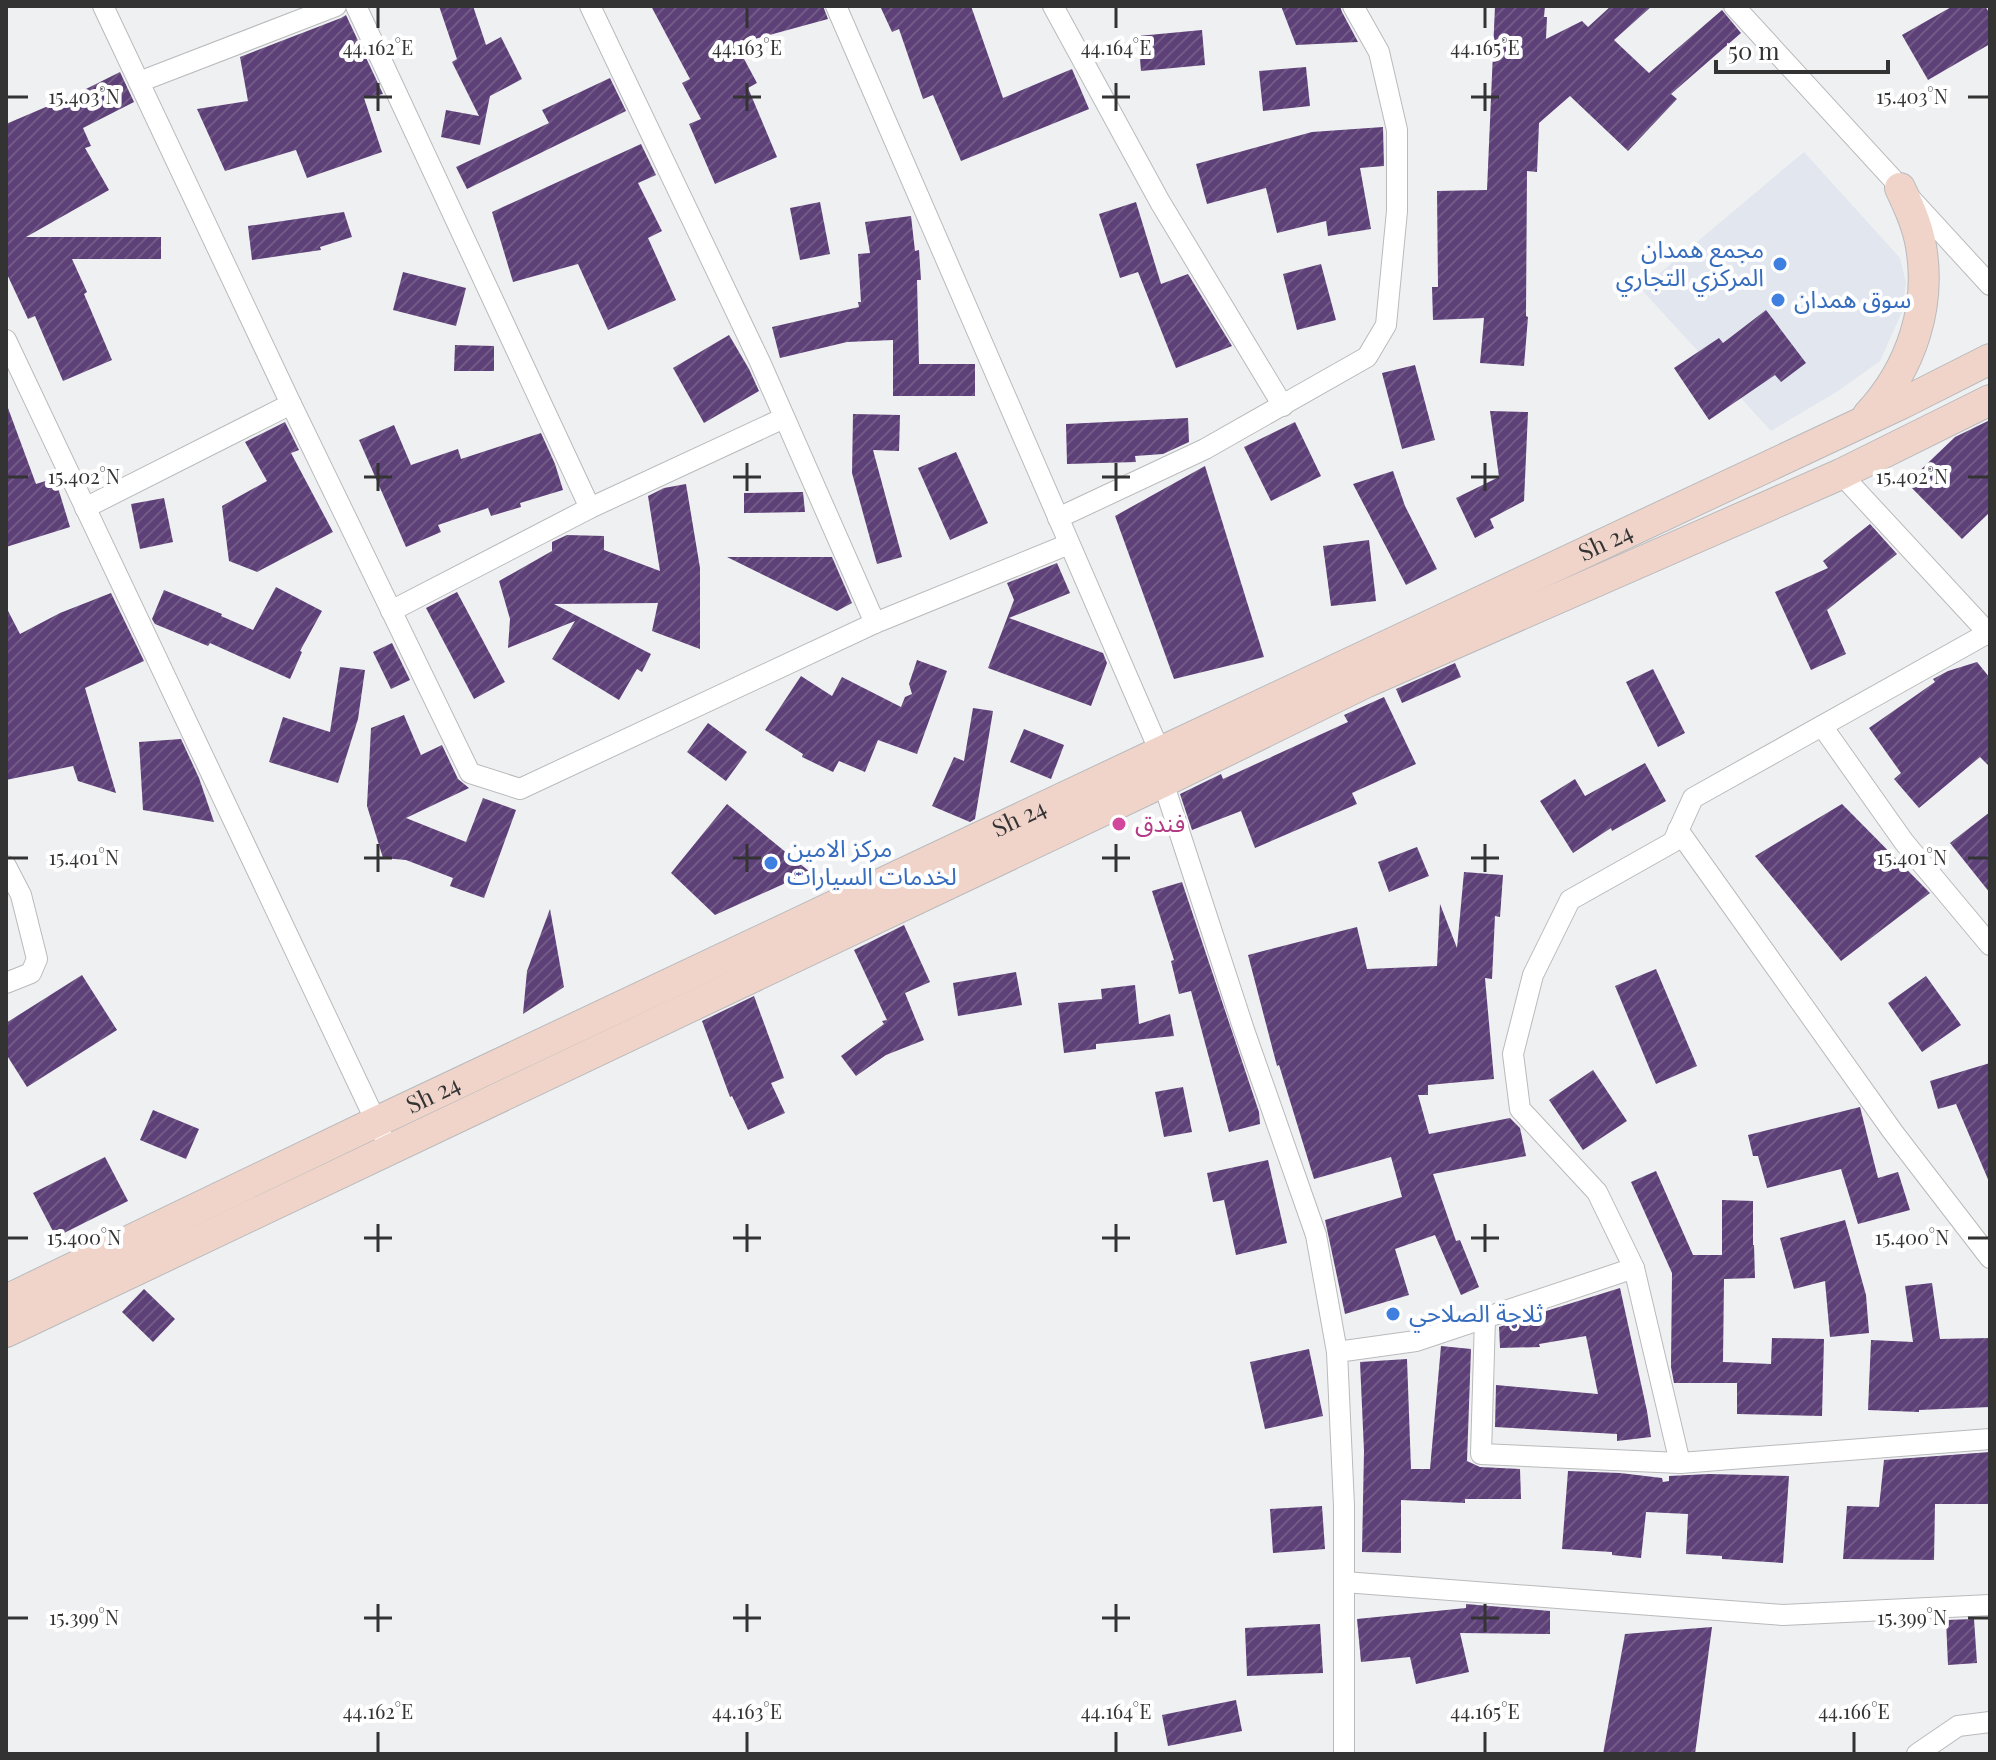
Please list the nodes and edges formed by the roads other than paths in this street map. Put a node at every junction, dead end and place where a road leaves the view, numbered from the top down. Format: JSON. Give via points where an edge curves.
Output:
{"nodes":[{"id":1,"x":103,"y":6,"type":"edge"},
{"id":2,"x":336,"y":6,"type":"edge"},
{"id":3,"x":356,"y":6,"type":"edge"},
{"id":4,"x":590,"y":6,"type":"edge"},
{"id":5,"x":836,"y":6,"type":"edge"},
{"id":6,"x":1053,"y":6,"type":"edge"},
{"id":7,"x":1353,"y":6,"type":"edge"},
{"id":8,"x":1734,"y":6,"type":"edge"},
{"id":9,"x":139,"y":82,"type":"junction"},
{"id":10,"x":1900,"y":188,"type":"junction"},
{"id":11,"x":1990,"y":285,"type":"edge"},
{"id":12,"x":6,"y":340,"type":"edge"},
{"id":13,"x":1990,"y":359,"type":"edge"},
{"id":14,"x":1990,"y":400,"type":"edge"},
{"id":15,"x":291,"y":404,"type":"junction"},
{"id":16,"x":1283,"y":406,"type":"junction"},
{"id":17,"x":784,"y":418,"type":"junction"},
{"id":18,"x":1861,"y":422,"type":"junction"},
{"id":19,"x":1841,"y":474,"type":"junction"},
{"id":20,"x":85,"y":508,"type":"junction"},
{"id":21,"x":590,"y":508,"type":"junction"},
{"id":22,"x":1058,"y":518,"type":"junction"},
{"id":23,"x":1069,"y":544,"type":"junction"},
{"id":24,"x":391,"y":611,"type":"junction"},
{"id":25,"x":875,"y":623,"type":"junction"},
{"id":26,"x":1989,"y":634,"type":"edge"},
{"id":27,"x":1822,"y":726,"type":"junction"},
{"id":28,"x":1160,"y":752,"type":"junction"},
{"id":29,"x":1163,"y":782,"type":"junction"},
{"id":30,"x":1678,"y":830,"type":"junction"},
{"id":31,"x":6,"y":866,"type":"edge"},
{"id":32,"x":1990,"y":945,"type":"edge"},
{"id":33,"x":6,"y":983,"type":"edge"},
{"id":34,"x":376,"y":1122,"type":"junction"},
{"id":35,"x":392,"y":1149,"type":"junction"},
{"id":36,"x":1990,"y":1258,"type":"edge"},
{"id":37,"x":1634,"y":1268,"type":"junction"},
{"id":38,"x":6,"y":1300,"type":"edge"},
{"id":39,"x":1485,"y":1318,"type":"junction"},
{"id":40,"x":6,"y":1332,"type":"edge"},
{"id":41,"x":1337,"y":1352,"type":"junction"},
{"id":42,"x":1990,"y":1439,"type":"edge"},
{"id":43,"x":1680,"y":1463,"type":"junction"},
{"id":44,"x":1344,"y":1582,"type":"junction"},
{"id":45,"x":1990,"y":1605,"type":"edge"},
{"id":46,"x":1990,"y":1722,"type":"edge"},
{"id":47,"x":1344,"y":1754,"type":"edge"},
{"id":48,"x":1917,"y":1754,"type":"edge"}],
"edges":[{"from":1,"to":9,"type":"street"},
{"from":2,"to":9,"type":"street"},
{"from":3,"to":21,"type":"street"},
{"from":4,"to":17,"type":"street"},
{"from":5,"to":22,"type":"street"},
{"from":6,"to":16,"type":"street","via":[[1160,202]]},
{"from":7,"to":16,"type":"street","via":[[1379,52],[1397,130],[1397,211],[1386,325],[1367,357]]},
{"from":8,"to":10,"type":"street"},
{"from":9,"to":15,"type":"street"},
{"from":10,"to":11,"type":"street"},
{"from":10,"to":18,"type":"street","via":[[1920,241],[1923,298],[1910,353]]},
{"from":12,"to":20,"type":"street"},
{"from":13,"to":18,"type":"street","name":"Sh 24"},
{"from":14,"to":19,"type":"street","name":"Sh 24"},
{"from":15,"to":20,"type":"street"},
{"from":15,"to":24,"type":"street"},
{"from":16,"to":22,"type":"street"},
{"from":17,"to":21,"type":"street"},
{"from":17,"to":25,"type":"street"},
{"from":18,"to":28,"type":"street","name":"Sh 24"},
{"from":19,"to":26,"type":"street"},
{"from":19,"to":29,"type":"street","name":"Sh 24","via":[[1367,682]]},
{"from":20,"to":34,"type":"street"},
{"from":21,"to":24,"type":"street"},
{"from":22,"to":23,"type":"street"},
{"from":23,"to":25,"type":"street"},
{"from":23,"to":28,"type":"street"},
{"from":24,"to":25,"type":"street","via":[[470,773],[520,789]]},
{"from":26,"to":27,"type":"street"},
{"from":27,"to":30,"type":"street","via":[[1693,798]]},
{"from":27,"to":32,"type":"street","via":[[1904,842]]},
{"from":28,"to":34,"type":"street","name":"Sh 24"},
{"from":29,"to":35,"type":"street","name":"Sh 24"},
{"from":29,"to":41,"type":"street","via":[[1316,1235]]},
{"from":30,"to":36,"type":"street","via":[[1893,1132]]},
{"from":30,"to":37,"type":"street","via":[[1673,842],[1570,900],[1533,975],[1513,1054],[1520,1109],[1597,1192]]},
{"from":31,"to":33,"type":"street","via":[[21,895],[37,959],[31,973]]},
{"from":34,"to":35,"type":"street"},
{"from":34,"to":38,"type":"street","name":"Sh 24"},
{"from":35,"to":40,"type":"street","name":"Sh 24"},
{"from":37,"to":39,"type":"street"},
{"from":37,"to":43,"type":"street"},
{"from":39,"to":41,"type":"street","via":[[1416,1341]]},
{"from":39,"to":43,"type":"street","via":[[1481,1454]]},
{"from":41,"to":44,"type":"street"},
{"from":42,"to":43,"type":"street"},
{"from":44,"to":45,"type":"street","via":[[1783,1615]]},
{"from":44,"to":47,"type":"street"},
{"from":46,"to":48,"type":"street","via":[[1958,1726]]}]}
